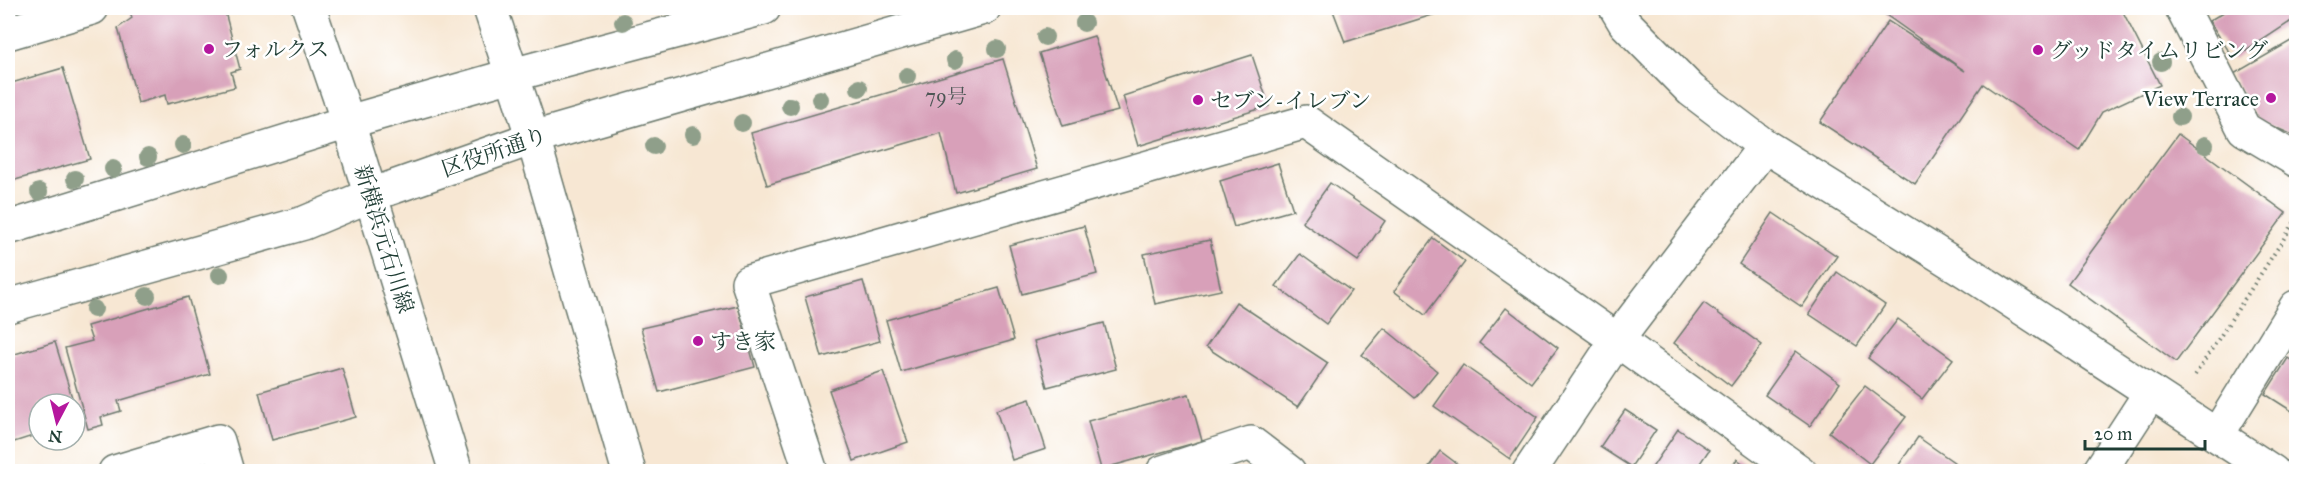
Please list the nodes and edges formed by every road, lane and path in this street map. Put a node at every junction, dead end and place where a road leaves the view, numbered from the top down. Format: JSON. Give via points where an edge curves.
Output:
{"nodes":[{"id":1,"x":92,"y":8,"type":"edge"},
{"id":2,"x":309,"y":8,"type":"edge"},
{"id":3,"x":490,"y":8,"type":"edge"},
{"id":4,"x":764,"y":8,"type":"edge"},
{"id":5,"x":984,"y":8,"type":"edge"},
{"id":6,"x":1616,"y":8,"type":"edge"},
{"id":7,"x":2182,"y":8,"type":"edge"},
{"id":8,"x":8,"y":33,"type":"edge"},
{"id":9,"x":512,"y":75,"type":"junction"},
{"id":10,"x":348,"y":122,"type":"junction"},
{"id":11,"x":533,"y":138,"type":"junction"},
{"id":12,"x":1765,"y":146,"type":"junction"},
{"id":13,"x":2296,"y":160,"type":"edge"},
{"id":14,"x":371,"y":195,"type":"junction"},
{"id":15,"x":2296,"y":220,"type":"edge"},
{"id":16,"x":8,"y":228,"type":"edge"},
{"id":17,"x":8,"y":306,"type":"edge"},
{"id":18,"x":2296,"y":307,"type":"edge"},
{"id":19,"x":1617,"y":340,"type":"junction"},
{"id":20,"x":2162,"y":400,"type":"junction"},
{"id":21,"x":2217,"y":435,"type":"junction"},
{"id":22,"x":115,"y":471,"type":"edge"},
{"id":23,"x":227,"y":471,"type":"edge"},
{"id":24,"x":456,"y":471,"type":"edge"},
{"id":25,"x":629,"y":471,"type":"edge"},
{"id":26,"x":811,"y":471,"type":"edge"},
{"id":27,"x":1163,"y":471,"type":"edge"},
{"id":28,"x":1289,"y":471,"type":"edge"},
{"id":29,"x":1528,"y":471,"type":"edge"},
{"id":30,"x":1800,"y":471,"type":"edge"},
{"id":31,"x":2099,"y":471,"type":"edge"},
{"id":32,"x":2273,"y":471,"type":"edge"}],
"edges":[{"from":1,"to":8,"type":"street"},
{"from":2,"to":10,"type":"street","name":"新横浜元石川線"},
{"from":3,"to":9,"type":"street"},
{"from":4,"to":9,"type":"street"},
{"from":5,"to":11,"type":"street","name":"区役所通り"},
{"from":6,"to":12,"type":"street","via":[[1625,23],[1691,90]]},
{"from":7,"to":13,"type":"street","via":[[2244,129]]},
{"from":9,"to":10,"type":"street"},
{"from":9,"to":11,"type":"street"},
{"from":10,"to":14,"type":"street","name":"新横浜元石川線"},
{"from":10,"to":16,"type":"street"},
{"from":11,"to":14,"type":"street","name":"区役所通り"},
{"from":11,"to":25,"type":"street"},
{"from":12,"to":19,"type":"street"},
{"from":12,"to":20,"type":"street"},
{"from":14,"to":17,"type":"street","name":"区役所通り","via":[[304,223]]},
{"from":14,"to":24,"type":"street","name":"新横浜元石川線"},
{"from":15,"to":20,"type":"path"},
{"from":18,"to":21,"type":"street"},
{"from":19,"to":26,"type":"street","via":[[1306,122],[748,282]]},
{"from":19,"to":29,"type":"street"},
{"from":19,"to":30,"type":"street"},
{"from":20,"to":21,"type":"street"},
{"from":20,"to":31,"type":"street"},
{"from":21,"to":32,"type":"street"},
{"from":22,"to":23,"type":"street","via":[[218,441]]},
{"from":27,"to":28,"type":"street","via":[[1251,443]]}]}
